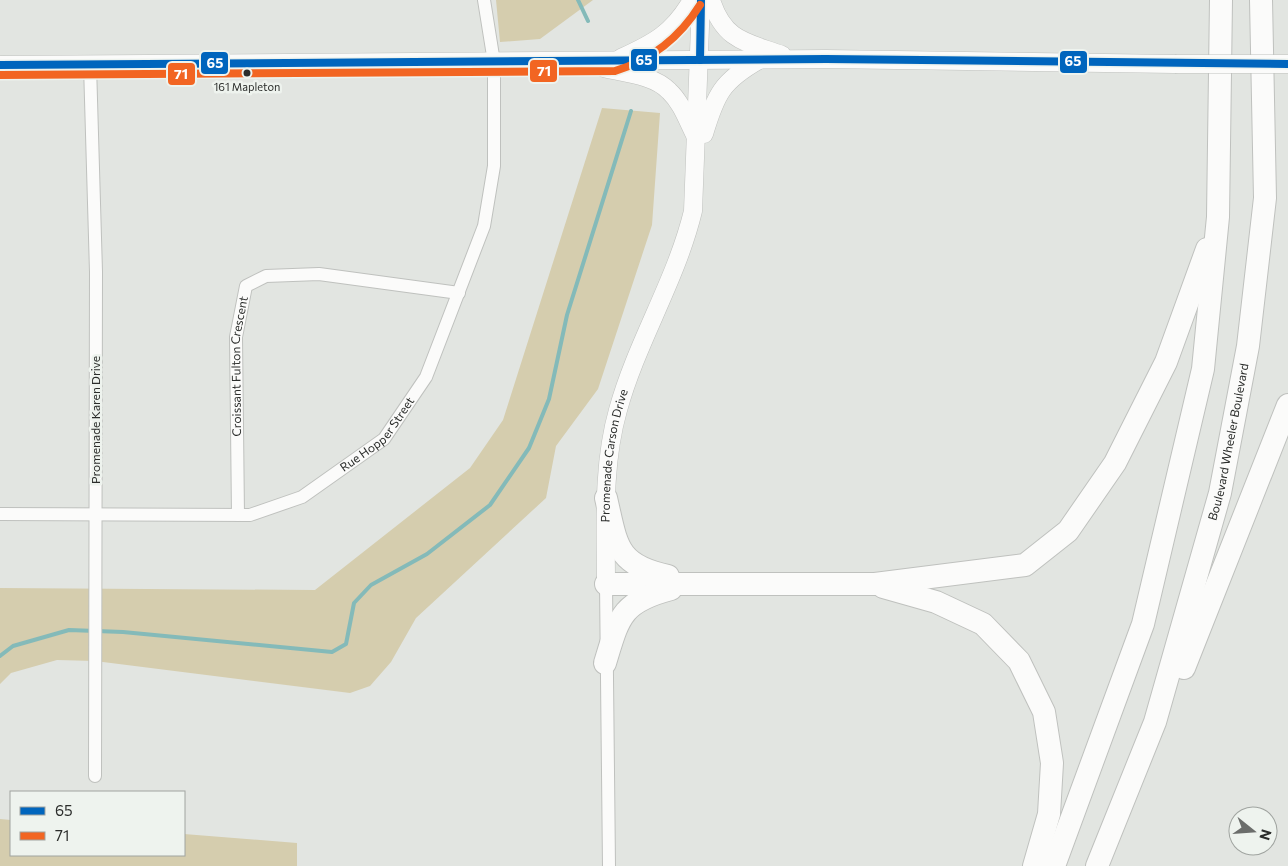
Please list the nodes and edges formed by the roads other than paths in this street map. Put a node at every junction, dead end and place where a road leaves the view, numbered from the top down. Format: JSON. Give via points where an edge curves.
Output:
{"nodes":[{"id":1,"x":484,"y":0,"type":"edge"},
{"id":2,"x":692,"y":0,"type":"edge"},
{"id":3,"x":701,"y":0,"type":"edge"},
{"id":4,"x":711,"y":0,"type":"edge"},
{"id":5,"x":1221,"y":0,"type":"edge"},
{"id":6,"x":1261,"y":0,"type":"edge"},
{"id":7,"x":760,"y":59,"type":"junction"},
{"id":8,"x":792,"y":59,"type":"junction"},
{"id":9,"x":700,"y":60,"type":"junction"},
{"id":10,"x":614,"y":61,"type":"junction"},
{"id":11,"x":494,"y":62,"type":"junction"},
{"id":12,"x":579,"y":62,"type":"junction"},
{"id":13,"x":1288,"y":64,"type":"edge"},
{"id":14,"x":0,"y":65,"type":"edge"},
{"id":15,"x":90,"y":65,"type":"junction"},
{"id":16,"x":697,"y":139,"type":"junction"},
{"id":17,"x":696,"y":160,"type":"junction"},
{"id":18,"x":1218,"y":217,"type":"junction"},
{"id":19,"x":459,"y":292,"type":"junction"},
{"id":20,"x":1288,"y":405,"type":"edge"},
{"id":21,"x":606,"y":498,"type":"junction"},
{"id":22,"x":0,"y":514,"type":"edge"},
{"id":23,"x":96,"y":514,"type":"junction"},
{"id":24,"x":238,"y":515,"type":"junction"},
{"id":25,"x":696,"y":582,"type":"junction"},
{"id":26,"x":606,"y":584,"type":"junction"},
{"id":27,"x":875,"y":584,"type":"junction"},
{"id":28,"x":605,"y":664,"type":"junction"},
{"id":29,"x":95,"y":776,"type":"dead end"},
{"id":30,"x":608,"y":866,"type":"edge"},
{"id":31,"x":1034,"y":866,"type":"edge"},
{"id":32,"x":1054,"y":866,"type":"edge"},
{"id":33,"x":1097,"y":866,"type":"edge"},
{"id":34,"x":1105,"y":866,"type":"edge"}],
"edges":[{"from":1,"to":11,"type":"street","name":"Rue Hopper Street"},
{"from":2,"to":10,"type":"main road","via":[[665,35]]},
{"from":3,"to":9,"type":"main road","name":"Promenade Carson Drive"},
{"from":4,"to":8,"type":"main road","via":[[716,17],[731,34]]},
{"from":5,"to":18,"type":"highway"},
{"from":6,"to":33,"type":"highway","name":"Boulevard Wheeler Boulevard","via":[[1265,198],[1248,346],[1220,493],[1156,722]]},
{"from":7,"to":8,"type":"main road"},
{"from":7,"to":9,"type":"main road"},
{"from":7,"to":17,"type":"main road","via":[[720,90]]},
{"from":8,"to":13,"type":"main road","bridge":true},
{"from":9,"to":10,"type":"main road"},
{"from":9,"to":16,"type":"main road","name":"Promenade Carson Drive"},
{"from":10,"to":12,"type":"main road"},
{"from":11,"to":12,"type":"main road"},
{"from":11,"to":15,"type":"main road"},
{"from":11,"to":19,"type":"street","name":"Rue Hopper Street","via":[[494,166],[484,226]]},
{"from":12,"to":16,"type":"main road","via":[[652,80],[668,90]]},
{"from":14,"to":15,"type":"main road"},
{"from":15,"to":23,"type":"street","name":"Promenade Karen Drive","via":[[96,272]]},
{"from":16,"to":17,"type":"main road","name":"Promenade Carson Drive"},
{"from":17,"to":21,"type":"main road","name":"Promenade Carson Drive","via":[[693,212],[685,245],[617,411]]},
{"from":18,"to":27,"type":"highway","via":[[1166,362],[1115,463],[1068,532],[1024,565]]},
{"from":18,"to":32,"type":"highway","via":[[1204,370],[1143,624]]},
{"from":19,"to":24,"type":"street","name":"Rue Hopper Street","via":[[426,378],[384,439],[302,497],[250,515]]},
{"from":19,"to":24,"type":"street","name":"Croissant Fulton Crescent","via":[[319,274],[266,276],[246,286],[236,337]]},
{"from":20,"to":34,"type":"highway"},
{"from":21,"to":25,"type":"highway","via":[[622,554],[634,565],[650,572]]},
{"from":21,"to":26,"type":"main road","name":"Promenade Carson Drive"},
{"from":22,"to":23,"type":"street","name":"Rue Hopper Street"},
{"from":23,"to":24,"type":"street","name":"Rue Hopper Street"},
{"from":23,"to":29,"type":"street","name":"Promenade Karen Drive"},
{"from":25,"to":26,"type":"highway"},
{"from":25,"to":27,"type":"highway"},
{"from":25,"to":28,"type":"highway","via":[[650,595],[626,611],[616,626]]},
{"from":26,"to":28,"type":"street","name":"Promenade Carson Drive"},
{"from":27,"to":31,"type":"highway","via":[[936,602],[983,624],[1019,661],[1044,712],[1052,763],[1049,814]]},
{"from":28,"to":30,"type":"street","name":"Promenade Carson Drive"}]}
